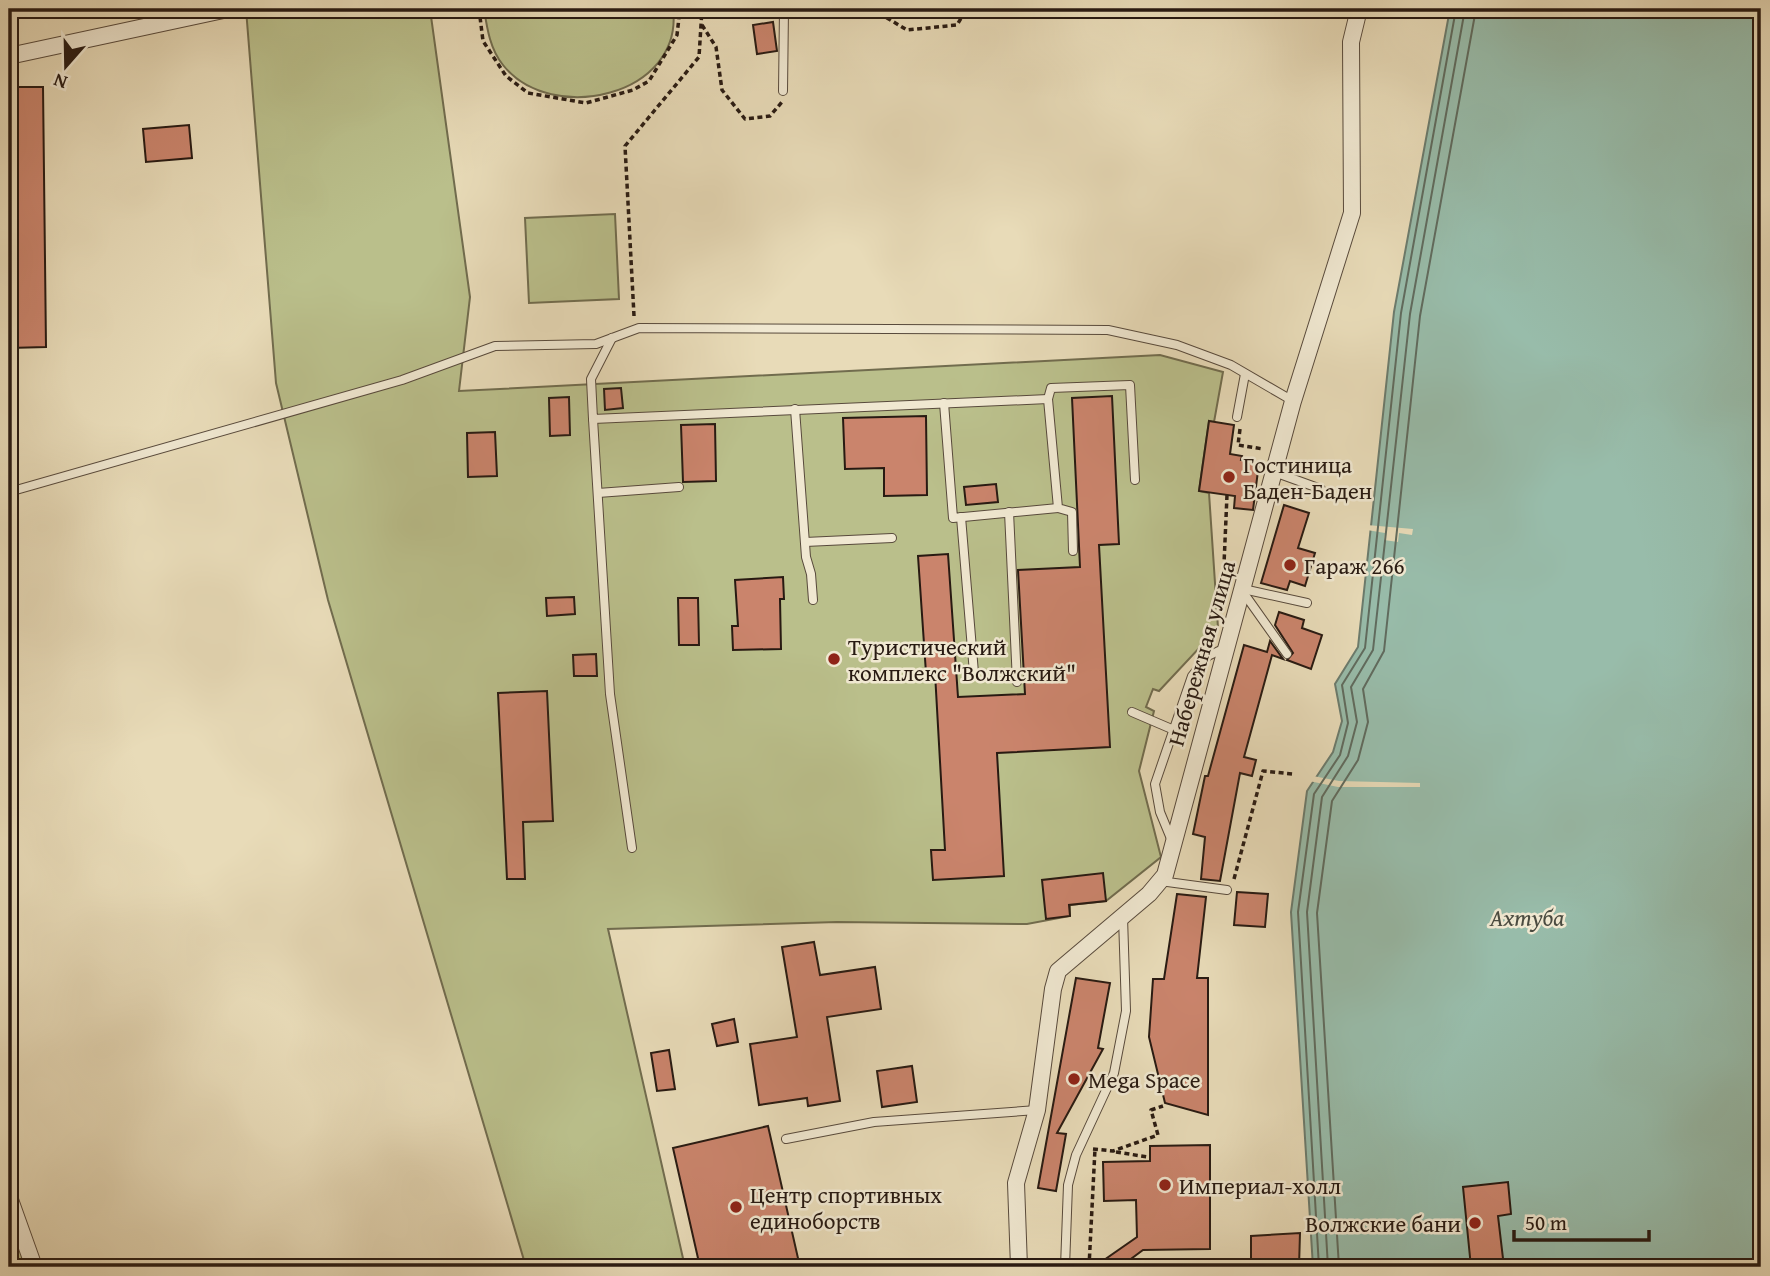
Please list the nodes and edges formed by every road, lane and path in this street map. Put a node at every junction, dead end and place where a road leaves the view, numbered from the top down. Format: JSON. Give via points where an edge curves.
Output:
{"nodes":[{"id":1,"x":228,"y":9,"type":"edge"},
{"id":2,"x":479,"y":9,"type":"edge"},
{"id":3,"x":680,"y":9,"type":"edge"},
{"id":4,"x":702,"y":9,"type":"edge"},
{"id":5,"x":784,"y":9,"type":"edge"},
{"id":6,"x":872,"y":9,"type":"edge"},
{"id":7,"x":1007,"y":9,"type":"edge"},
{"id":8,"x":1359,"y":9,"type":"edge"},
{"id":9,"x":701,"y":23,"type":"junction"},
{"id":10,"x":9,"y":56,"type":"edge"},
{"id":11,"x":783,"y":91,"type":"joint"},
{"id":12,"x":635,"y":330,"type":"junction"},
{"id":13,"x":612,"y":338,"type":"junction"},
{"id":14,"x":1244,"y":374,"type":"junction"},
{"id":15,"x":1048,"y":399,"type":"junction"},
{"id":16,"x":1293,"y":401,"type":"junction"},
{"id":17,"x":944,"y":404,"type":"junction"},
{"id":18,"x":796,"y":410,"type":"junction"},
{"id":19,"x":1237,"y":417,"type":"joint"},
{"id":20,"x":593,"y":419,"type":"junction"},
{"id":21,"x":1279,"y":452,"type":"junction"},
{"id":22,"x":1274,"y":472,"type":"junction"},
{"id":23,"x":1135,"y":480,"type":"dead end"},
{"id":24,"x":679,"y":487,"type":"dead end"},
{"id":25,"x":1321,"y":489,"type":"dead end"},
{"id":26,"x":9,"y":492,"type":"edge"},
{"id":27,"x":598,"y":493,"type":"junction"},
{"id":28,"x":1227,"y":495,"type":"dead end"},
{"id":29,"x":1058,"y":508,"type":"junction"},
{"id":30,"x":1009,"y":512,"type":"junction"},
{"id":31,"x":961,"y":517,"type":"junction"},
{"id":32,"x":892,"y":538,"type":"dead end"},
{"id":33,"x":805,"y":542,"type":"junction"},
{"id":34,"x":1073,"y":551,"type":"dead end"},
{"id":35,"x":1248,"y":572,"type":"junction"},
{"id":36,"x":1243,"y":591,"type":"junction"},
{"id":37,"x":813,"y":600,"type":"dead end"},
{"id":38,"x":1307,"y":603,"type":"dead end"},
{"id":39,"x":1227,"y":647,"type":"junction"},
{"id":40,"x":1287,"y":654,"type":"dead end"},
{"id":41,"x":974,"y":673,"type":"dead end"},
{"id":42,"x":1017,"y":682,"type":"dead end"},
{"id":43,"x":1132,"y":712,"type":"dead end"},
{"id":44,"x":1174,"y":730,"type":"junction"},
{"id":45,"x":1293,"y":774,"type":"dead end"},
{"id":46,"x":632,"y":848,"type":"dead end"},
{"id":47,"x":1175,"y":848,"type":"junction"},
{"id":48,"x":1160,"y":881,"type":"junction"},
{"id":49,"x":1227,"y":890,"type":"joint"},
{"id":50,"x":1123,"y":915,"type":"junction"},
{"id":51,"x":1163,"y":1106,"type":"dead end"},
{"id":52,"x":1037,"y":1110,"type":"junction"},
{"id":53,"x":786,"y":1139,"type":"dead end"},
{"id":54,"x":1080,"y":1147,"type":"junction"},
{"id":55,"x":1096,"y":1149,"type":"junction"},
{"id":56,"x":1113,"y":1152,"type":"junction"},
{"id":57,"x":1148,"y":1157,"type":"dead end"},
{"id":58,"x":9,"y":1197,"type":"edge"},
{"id":59,"x":1208,"y":1264,"type":"dead end"},
{"id":60,"x":34,"y":1267,"type":"edge"},
{"id":61,"x":1019,"y":1267,"type":"edge"},
{"id":62,"x":1065,"y":1267,"type":"edge"},
{"id":63,"x":1089,"y":1267,"type":"edge"},
{"id":64,"x":1162,"y":1267,"type":"edge"}],
"edges":[{"from":1,"to":10,"type":"street"},
{"from":2,"to":3,"type":"path","via":[[482,41],[506,76],[528,93],[586,103],[649,81],[677,35]]},
{"from":4,"to":9,"type":"path"},
{"from":5,"to":11,"type":"lane"},
{"from":6,"to":7,"type":"path","via":[[907,30],[957,25],[963,15]]},
{"from":8,"to":16,"type":"street","name":"Набережная улица","via":[[1351,42],[1352,213]]},
{"from":9,"to":11,"type":"path","via":[[716,47],[722,90],[745,120],[770,116],[782,104]]},
{"from":9,"to":12,"type":"path","via":[[699,57],[625,146]]},
{"from":12,"to":13,"type":"lane"},
{"from":12,"to":14,"type":"lane","via":[[1108,330],[1178,345]]},
{"from":13,"to":20,"type":"lane","via":[[591,379]]},
{"from":13,"to":26,"type":"lane","via":[[596,344],[495,346],[402,380]]},
{"from":14,"to":16,"type":"lane"},
{"from":14,"to":19,"type":"lane"},
{"from":15,"to":17,"type":"lane"},
{"from":15,"to":23,"type":"lane","via":[[1051,388],[1130,384]]},
{"from":15,"to":29,"type":"lane"},
{"from":16,"to":21,"type":"street","name":"Набережная улица"},
{"from":17,"to":18,"type":"lane"},
{"from":17,"to":31,"type":"lane","via":[[953,518]]},
{"from":18,"to":20,"type":"lane"},
{"from":18,"to":33,"type":"lane"},
{"from":19,"to":21,"type":"path","via":[[1242,418],[1238,445]]},
{"from":20,"to":27,"type":"lane"},
{"from":21,"to":22,"type":"street","name":"Набережная улица"},
{"from":22,"to":25,"type":"lane"},
{"from":22,"to":35,"type":"street","name":"Набережная улица"},
{"from":24,"to":27,"type":"lane"},
{"from":27,"to":46,"type":"lane","via":[[610,694]]},
{"from":28,"to":35,"type":"path","via":[[1224,564]]},
{"from":29,"to":30,"type":"lane"},
{"from":29,"to":34,"type":"lane","via":[[1072,512]]},
{"from":30,"to":31,"type":"lane"},
{"from":30,"to":42,"type":"lane"},
{"from":31,"to":41,"type":"lane"},
{"from":32,"to":33,"type":"lane"},
{"from":33,"to":37,"type":"lane"},
{"from":35,"to":36,"type":"street","name":"Набережная улица"},
{"from":36,"to":38,"type":"lane"},
{"from":36,"to":39,"type":"street","name":"Набережная улица"},
{"from":36,"to":40,"type":"lane"},
{"from":39,"to":44,"type":"lane","via":[[1208,656],[1192,676]]},
{"from":39,"to":47,"type":"street","name":"Набережная улица"},
{"from":43,"to":44,"type":"lane"},
{"from":44,"to":47,"type":"lane","via":[[1155,784],[1160,812]]},
{"from":45,"to":49,"type":"path","via":[[1263,771],[1236,874]]},
{"from":47,"to":48,"type":"street","name":"Набережная улица"},
{"from":48,"to":49,"type":"lane"},
{"from":48,"to":50,"type":"street","name":"Набережная улица"},
{"from":50,"to":52,"type":"street","name":"Набережная улица","via":[[1058,971]]},
{"from":50,"to":54,"type":"lane","via":[[1126,1011],[1114,1073]]},
{"from":51,"to":56,"type":"path","via":[[1151,1110],[1158,1135]]},
{"from":52,"to":53,"type":"lane","via":[[874,1122]]},
{"from":52,"to":61,"type":"street","name":"Набережная улица","via":[[1016,1183]]},
{"from":54,"to":55,"type":"path"},
{"from":54,"to":62,"type":"lane","via":[[1068,1185]]},
{"from":55,"to":56,"type":"path"},
{"from":55,"to":63,"type":"path"},
{"from":56,"to":57,"type":"path"},
{"from":58,"to":60,"type":"street"},
{"from":59,"to":64,"type":"lane"}]}
